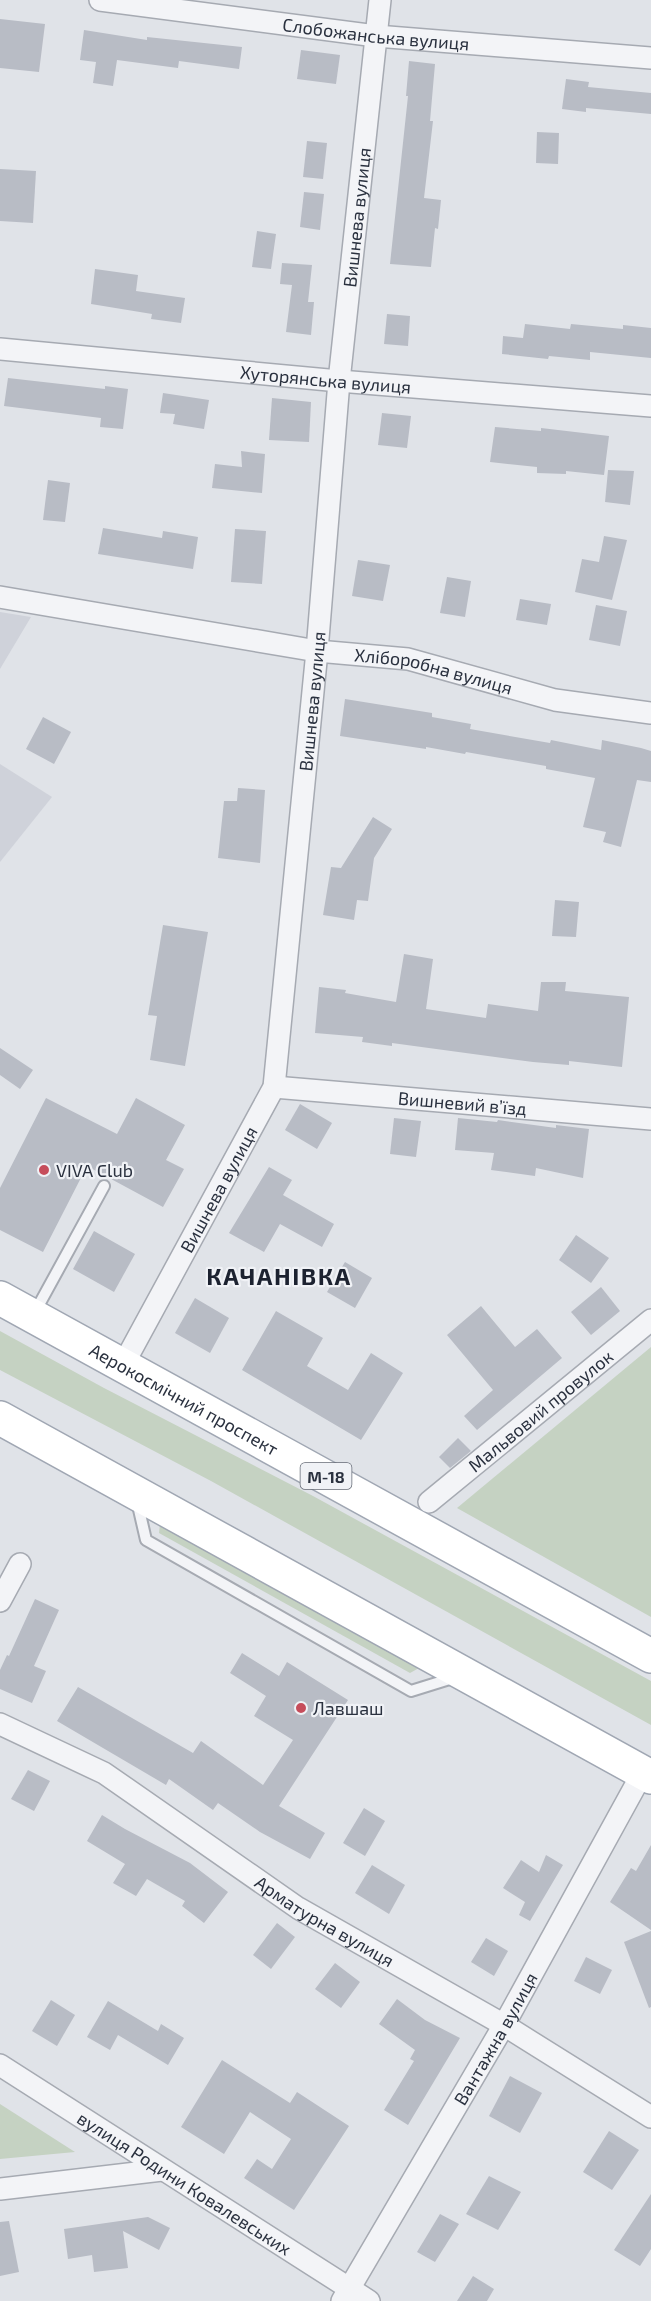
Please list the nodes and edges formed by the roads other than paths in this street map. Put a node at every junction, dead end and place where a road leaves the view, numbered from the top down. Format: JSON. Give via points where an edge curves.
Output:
{"nodes":[{"id":1,"x":100,"y":0,"type":"edge"},
{"id":2,"x":380,"y":0,"type":"edge"},
{"id":3,"x":376,"y":36,"type":"junction"},
{"id":4,"x":651,"y":58,"type":"edge"},
{"id":5,"x":0,"y":349,"type":"edge"},
{"id":6,"x":339,"y":381,"type":"junction"},
{"id":7,"x":651,"y":406,"type":"edge"},
{"id":8,"x":0,"y":597,"type":"edge"},
{"id":9,"x":317,"y":651,"type":"junction"},
{"id":10,"x":651,"y":713,"type":"edge"},
{"id":11,"x":274,"y":1087,"type":"junction"},
{"id":12,"x":651,"y":1119,"type":"edge"},
{"id":13,"x":104,"y":1186,"type":"dead end"},
{"id":14,"x":0,"y":1298,"type":"edge"},
{"id":15,"x":33,"y":1315,"type":"junction"},
{"id":16,"x":651,"y":1320,"type":"edge"},
{"id":17,"x":123,"y":1365,"type":"junction"},
{"id":18,"x":0,"y":1418,"type":"edge"},
{"id":19,"x":429,"y":1502,"type":"dead end"},
{"id":20,"x":20,"y":1564,"type":"dead end"},
{"id":21,"x":0,"y":1601,"type":"edge"},
{"id":22,"x":651,"y":1656,"type":"edge"},
{"id":23,"x":0,"y":1724,"type":"edge"},
{"id":24,"x":647,"y":1774,"type":"edge"},
{"id":25,"x":504,"y":2025,"type":"junction"},
{"id":26,"x":0,"y":2065,"type":"edge"},
{"id":27,"x":651,"y":2117,"type":"edge"},
{"id":28,"x":162,"y":2169,"type":"junction"},
{"id":29,"x":0,"y":2189,"type":"edge"},
{"id":30,"x":346,"y":2295,"type":"edge"},
{"id":31,"x":369,"y":2301,"type":"edge"}],
"edges":[{"from":1,"to":3,"type":"street","name":"Слобожанська вулиця"},
{"from":2,"to":3,"type":"street","name":"Вишнева вулиця"},
{"from":3,"to":4,"type":"street","name":"Слобожанська вулиця"},
{"from":3,"to":6,"type":"street","name":"Вишнева вулиця"},
{"from":5,"to":6,"type":"street","name":"Хуторянська вулиця"},
{"from":6,"to":7,"type":"street","name":"Хуторянська вулиця"},
{"from":6,"to":9,"type":"street","name":"Вишнева вулиця"},
{"from":8,"to":9,"type":"street","name":"Хліборобна вулиця"},
{"from":9,"to":10,"type":"street","name":"Хліборобна вулиця","via":[[408,658],[555,700]]},
{"from":9,"to":11,"type":"street","name":"Вишнева вулиця"},
{"from":11,"to":12,"type":"street","name":"Вишневий в’їзд"},
{"from":11,"to":17,"type":"street","name":"Вишнева вулиця"},
{"from":13,"to":15,"type":"lane"},
{"from":14,"to":15,"type":"main road","name":"Аерокосмічний проспект","number":"М-18"},
{"from":15,"to":17,"type":"main road","name":"Аерокосмічний проспект","number":"М-18"},
{"from":16,"to":19,"type":"street","name":"Мальвовий провулок"},
{"from":17,"to":22,"type":"main road","name":"Аерокосмічний проспект","number":"М-18"},
{"from":18,"to":24,"type":"main road"},
{"from":20,"to":21,"type":"street"},
{"from":23,"to":25,"type":"street","name":"Арматурна вулиця","via":[[104,1773],[298,1908]]},
{"from":24,"to":25,"type":"street","name":"Вантажна вулиця"},
{"from":25,"to":27,"type":"street","name":"Арматурна вулиця"},
{"from":25,"to":30,"type":"street","name":"Вантажна вулиця"},
{"from":26,"to":28,"type":"street","name":"вулиця Родини Ковалевських"},
{"from":28,"to":29,"type":"street"},
{"from":28,"to":30,"type":"street","name":"вулиця Родини Ковалевських"},
{"from":30,"to":31,"type":"street","name":"вулиця Родини Ковалевських"}]}
